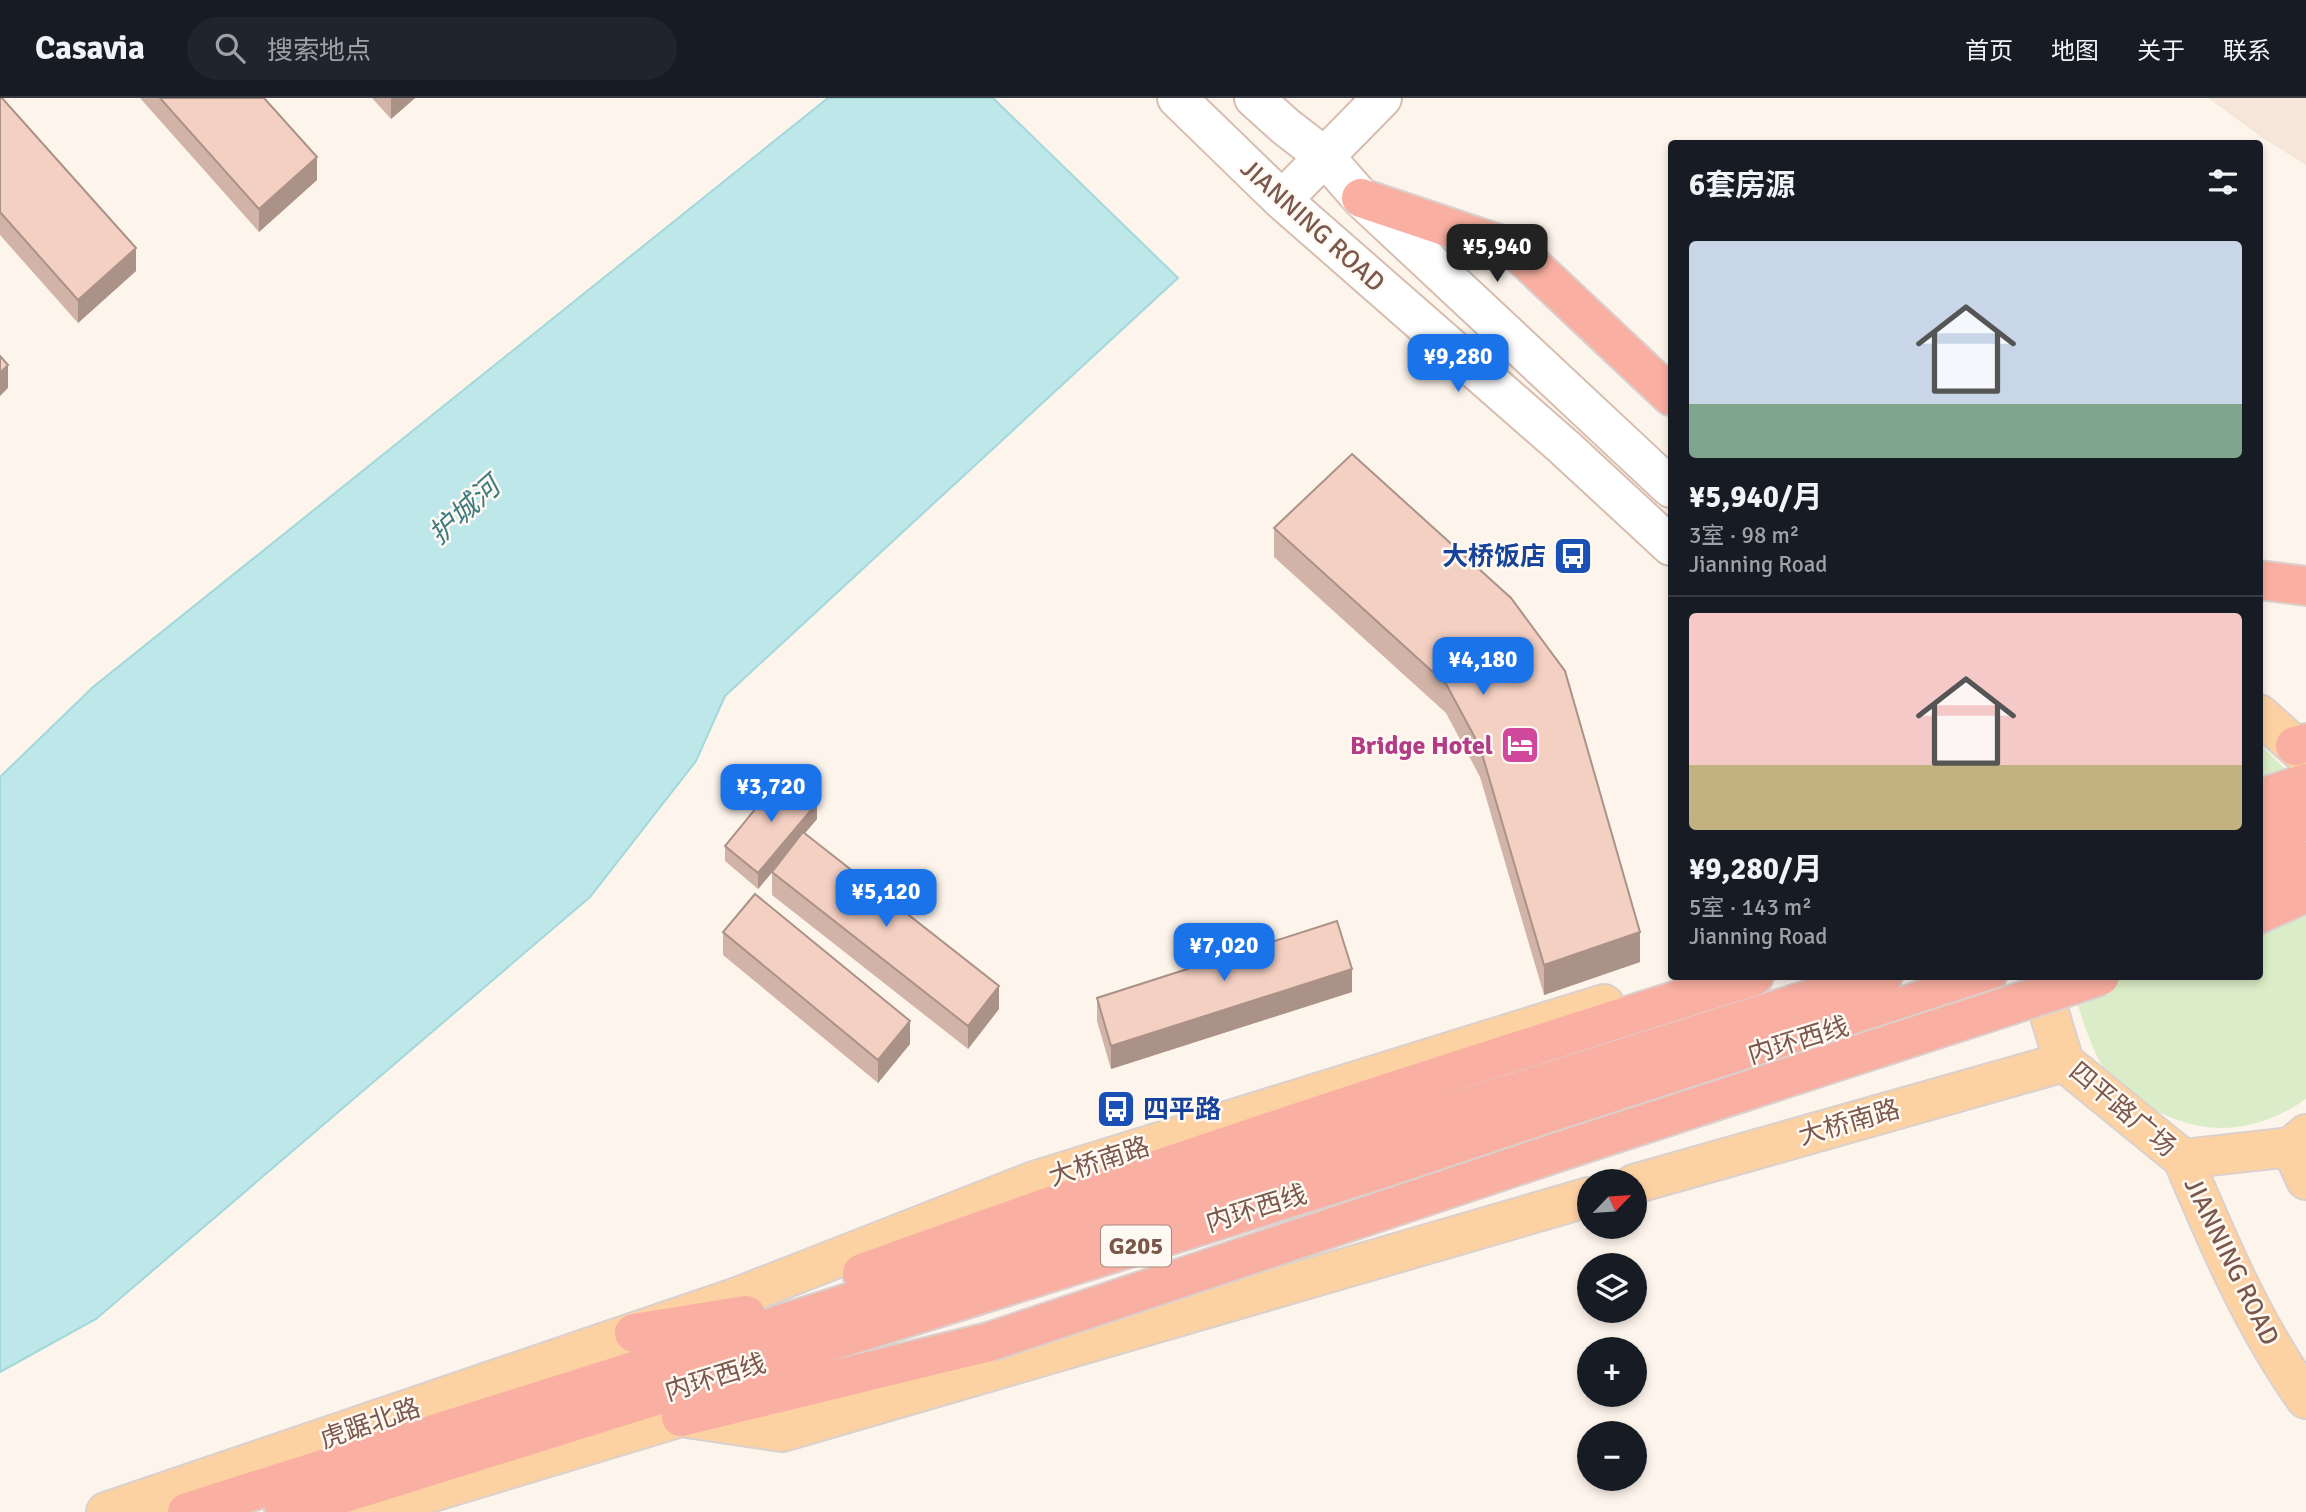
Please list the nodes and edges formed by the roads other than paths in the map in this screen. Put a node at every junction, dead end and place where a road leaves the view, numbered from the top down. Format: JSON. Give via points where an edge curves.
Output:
{"nodes":[{"id":1,"x":1177,"y":98,"type":"edge"},
{"id":2,"x":1254,"y":98,"type":"edge"},
{"id":3,"x":1382,"y":98,"type":"edge"},
{"id":4,"x":1325,"y":157,"type":"junction"},
{"id":5,"x":1361,"y":198,"type":"junction"},
{"id":6,"x":1282,"y":201,"type":"junction"},
{"id":7,"x":1668,"y":393,"type":"edge"},
{"id":8,"x":1668,"y":485,"type":"edge"},
{"id":9,"x":1668,"y":543,"type":"edge"},
{"id":10,"x":2263,"y":581,"type":"edge"},
{"id":11,"x":2306,"y":586,"type":"edge"},
{"id":12,"x":2263,"y":717,"type":"edge"},
{"id":13,"x":2302,"y":748,"type":"edge"},
{"id":14,"x":2306,"y":783,"type":"edge"},
{"id":15,"x":2263,"y":798,"type":"edge"},
{"id":16,"x":2306,"y":821,"type":"edge"},
{"id":17,"x":2263,"y":837,"type":"edge"},
{"id":18,"x":2306,"y":861,"type":"edge"},
{"id":19,"x":2263,"y":877,"type":"edge"},
{"id":20,"x":2306,"y":893,"type":"edge"},
{"id":21,"x":2263,"y":912,"type":"edge"},
{"id":22,"x":1680,"y":980,"type":"edge"},
{"id":23,"x":1741,"y":980,"type":"edge"},
{"id":24,"x":1870,"y":980,"type":"edge"},
{"id":25,"x":1976,"y":980,"type":"edge"},
{"id":26,"x":2039,"y":980,"type":"edge"},
{"id":27,"x":2088,"y":980,"type":"edge"},
{"id":28,"x":2064,"y":1062,"type":"junction"},
{"id":29,"x":2301,"y":1154,"type":"edge"},
{"id":30,"x":2183,"y":1159,"type":"junction"},
{"id":31,"x":1647,"y":1180,"type":"edge"},
{"id":32,"x":1577,"y":1201,"type":"edge"},
{"id":33,"x":634,"y":1334,"type":"junction"},
{"id":34,"x":2306,"y":1399,"type":"edge"},
{"id":35,"x":681,"y":1417,"type":"junction"},
{"id":36,"x":106,"y":1512,"type":"edge"},
{"id":37,"x":187,"y":1512,"type":"edge"},
{"id":38,"x":284,"y":1512,"type":"edge"},
{"id":39,"x":366,"y":1512,"type":"edge"}],
"edges":[{"from":1,"to":6,"type":"main road","name":"JIANNING ROAD"},
{"from":2,"to":4,"type":"main road","name":"JIANNING ROAD"},
{"from":3,"to":4,"type":"main road"},
{"from":4,"to":5,"type":"main road","name":"JIANNING ROAD"},
{"from":4,"to":6,"type":"main road"},
{"from":5,"to":7,"type":"highway","via":[[1516,250]]},
{"from":5,"to":8,"type":"main road","name":"JIANNING ROAD"},
{"from":6,"to":9,"type":"main road","name":"JIANNING ROAD"},
{"from":10,"to":11,"type":"highway"},
{"from":12,"to":13,"type":"main road"},
{"from":14,"to":15,"type":"highway"},
{"from":16,"to":17,"type":"highway"},
{"from":18,"to":19,"type":"highway"},
{"from":20,"to":21,"type":"highway"},
{"from":22,"to":33,"type":"main road","name":"大桥南路","via":[[1034,1181]]},
{"from":23,"to":33,"type":"highway","via":[[1409,1085],[743,1316]]},
{"from":24,"to":37,"type":"highway","name":"内环西线","number":"G205"},
{"from":25,"to":38,"type":"highway","name":"内环西线","number":"G205","via":[[1883,1013]]},
{"from":26,"to":28,"type":"main road","name":"四平路广场"},
{"from":27,"to":35,"type":"highway","bridge":true,"via":[[989,1342]]},
{"from":28,"to":30,"type":"main road","name":"四平路广场"},
{"from":28,"to":31,"type":"main road","name":"大桥南路"},
{"from":29,"to":30,"type":"main road","name":"四平路广场"},
{"from":30,"to":34,"type":"main road","name":"JIANNING ROAD","via":[[2231,1270]]},
{"from":32,"to":35,"type":"main road","via":[[782,1432]]},
{"from":33,"to":36,"type":"main road","name":"虎踞北路"},
{"from":35,"to":39,"type":"main road"}]}
